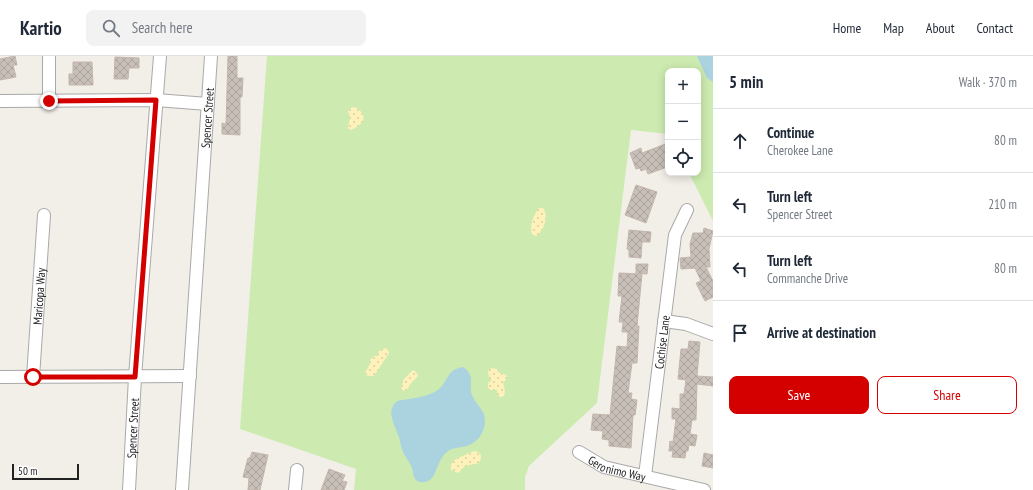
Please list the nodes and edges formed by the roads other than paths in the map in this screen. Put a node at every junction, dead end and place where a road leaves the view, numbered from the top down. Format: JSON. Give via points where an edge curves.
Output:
{"nodes":[{"id":1,"x":160,"y":56,"type":"edge"},
{"id":2,"x":211,"y":56,"type":"edge"},
{"id":3,"x":49,"y":58,"type":"dead end"},
{"id":4,"x":156,"y":100,"type":"junction"},
{"id":5,"x":0,"y":101,"type":"edge"},
{"id":6,"x":49,"y":101,"type":"junction"},
{"id":7,"x":208,"y":104,"type":"junction"},
{"id":8,"x":686,"y":210,"type":"dead end"},
{"id":9,"x":44,"y":215,"type":"dead end"},
{"id":10,"x":664,"y":321,"type":"junction"},
{"id":11,"x":713,"y":334,"type":"edge"},
{"id":12,"x":190,"y":376,"type":"junction"},
{"id":13,"x":0,"y":377,"type":"edge"},
{"id":14,"x":33,"y":377,"type":"junction"},
{"id":15,"x":135,"y":377,"type":"junction"},
{"id":16,"x":579,"y":452,"type":"dead end"},
{"id":17,"x":297,"y":470,"type":"dead end"},
{"id":18,"x":645,"y":476,"type":"junction"},
{"id":19,"x":129,"y":490,"type":"edge"},
{"id":20,"x":182,"y":490,"type":"edge"},
{"id":21,"x":295,"y":490,"type":"edge"},
{"id":22,"x":704,"y":490,"type":"edge"}],
"edges":[{"from":1,"to":4,"type":"street","name":"Spencer Street"},
{"from":2,"to":7,"type":"street","name":"Spencer Street"},
{"from":3,"to":6,"type":"street"},
{"from":4,"to":6,"type":"street"},
{"from":4,"to":7,"type":"street"},
{"from":4,"to":15,"type":"street","name":"Spencer Street"},
{"from":5,"to":6,"type":"street"},
{"from":7,"to":12,"type":"street","name":"Spencer Street"},
{"from":8,"to":10,"type":"street","name":"Cochise Lane","via":[[675,235]]},
{"from":9,"to":14,"type":"street","name":"Maricopa Way"},
{"from":10,"to":11,"type":"street","via":[[686,324]]},
{"from":10,"to":18,"type":"street","name":"Cochise Lane"},
{"from":12,"to":15,"type":"street"},
{"from":12,"to":20,"type":"street","name":"Spencer Street"},
{"from":13,"to":14,"type":"street"},
{"from":14,"to":15,"type":"street"},
{"from":15,"to":19,"type":"street","name":"Spencer Street"},
{"from":16,"to":18,"type":"street","name":"Geronimo Way","via":[[604,467]]},
{"from":17,"to":21,"type":"street"},
{"from":18,"to":22,"type":"street","name":"Geronimo Way"}]}
